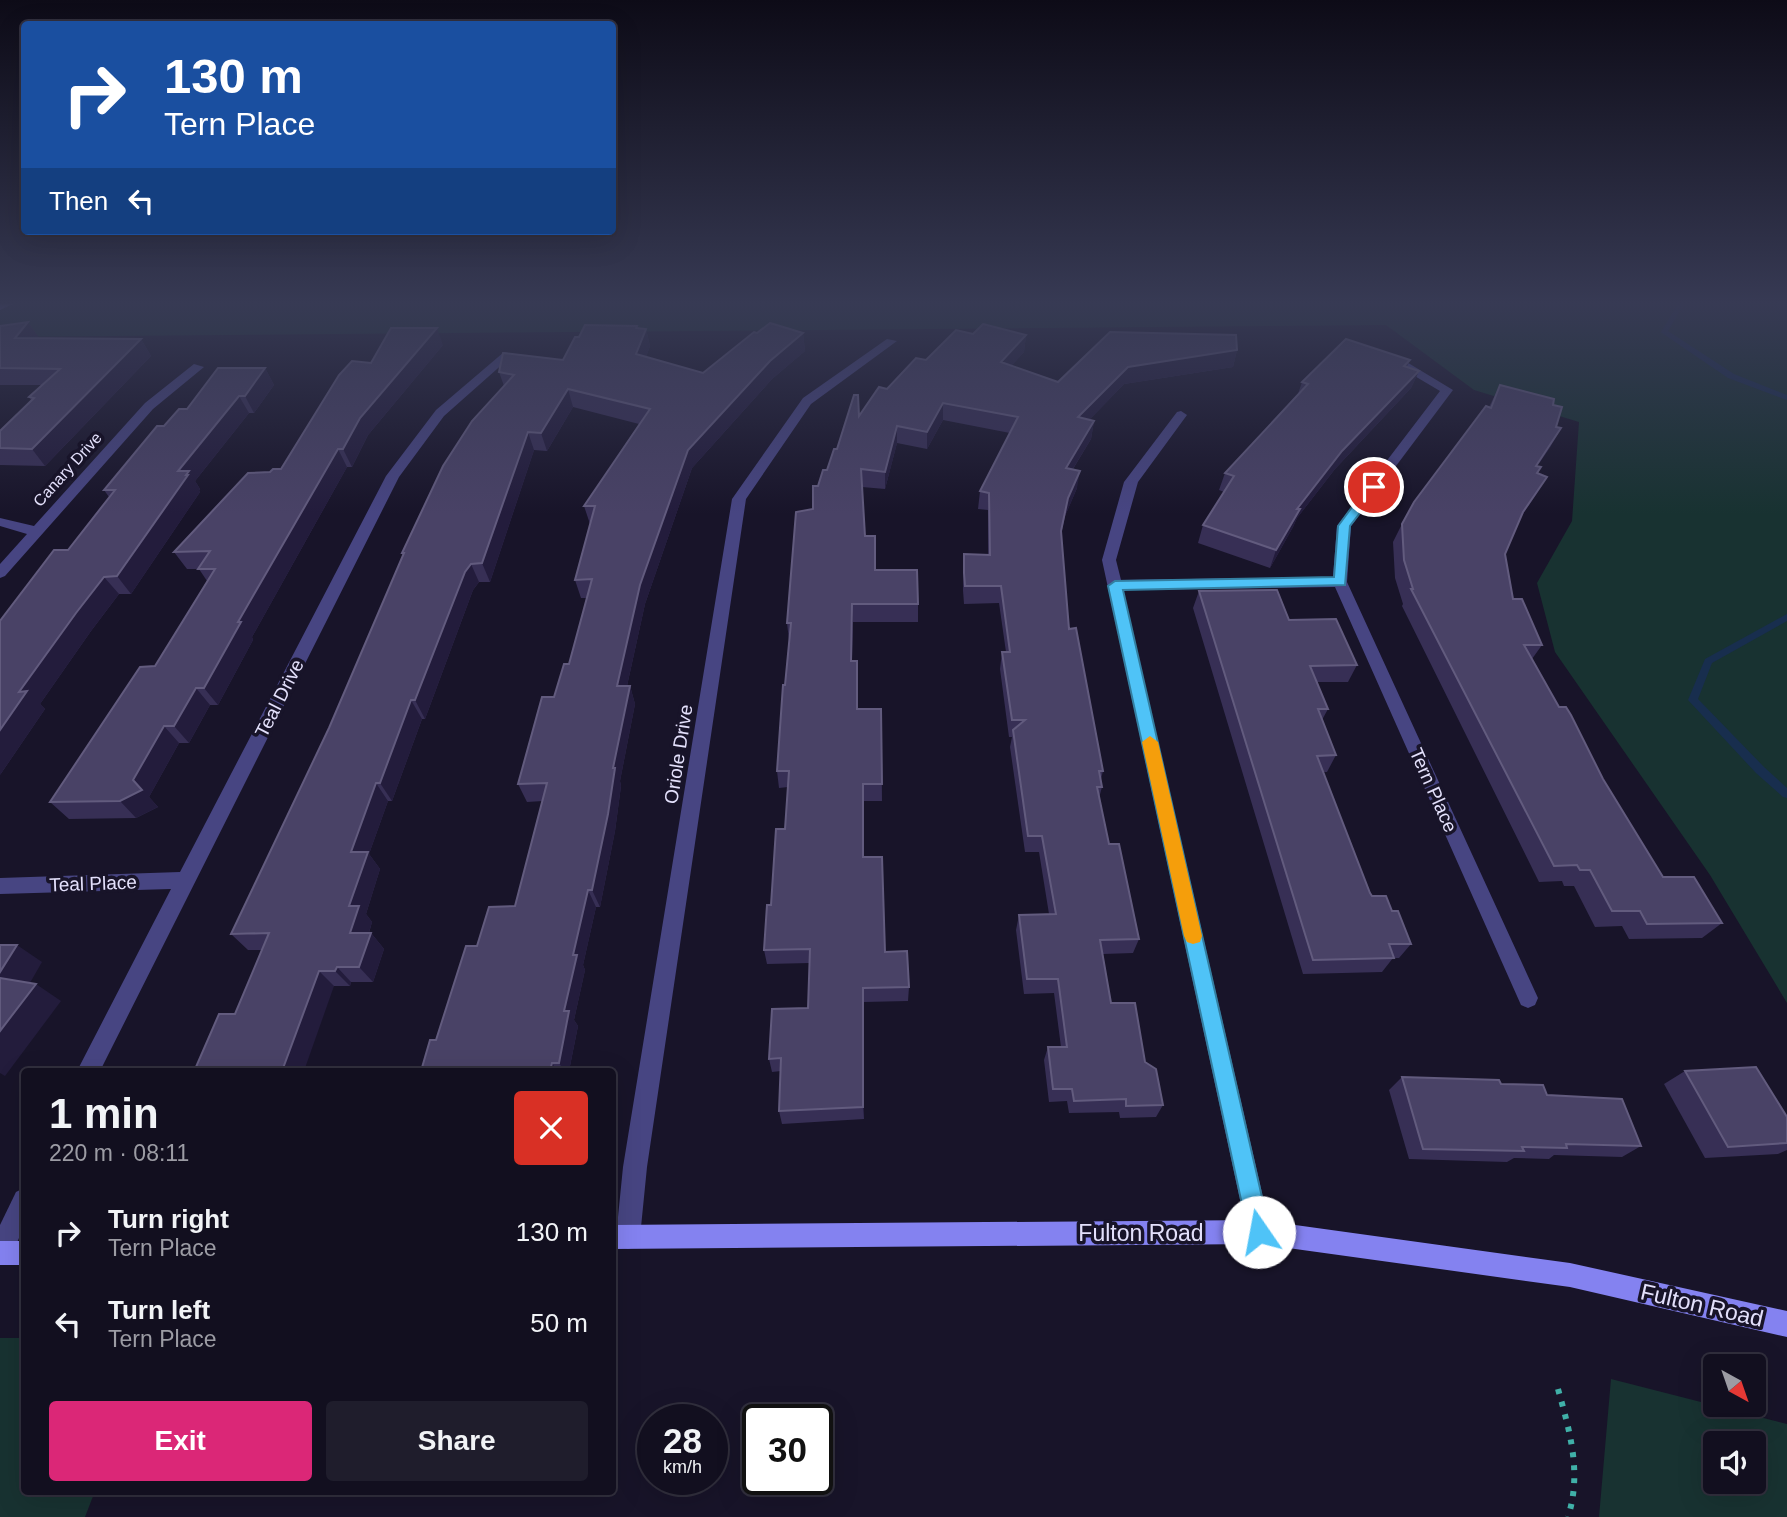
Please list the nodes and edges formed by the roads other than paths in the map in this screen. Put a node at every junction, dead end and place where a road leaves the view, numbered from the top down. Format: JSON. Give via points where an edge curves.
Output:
{"nodes":[{"id":1,"x":191,"y":373,"type":"edge"},
{"id":2,"x":486,"y":373,"type":"edge"},
{"id":3,"x":846,"y":373,"type":"edge"},
{"id":4,"x":1418,"y":373,"type":"edge"},
{"id":5,"x":1181,"y":415,"type":"dead end"},
{"id":6,"x":0,"y":522,"type":"edge"},
{"id":7,"x":34,"y":531,"type":"junction"},
{"id":8,"x":0,"y":573,"type":"edge"},
{"id":9,"x":1340,"y":582,"type":"junction"},
{"id":10,"x":1115,"y":586,"type":"junction"},
{"id":11,"x":186,"y":880,"type":"junction"},
{"id":12,"x":0,"y":886,"type":"edge"},
{"id":13,"x":1528,"y":998,"type":"dead end"},
{"id":14,"x":90,"y":1068,"type":"edge"},
{"id":15,"x":21,"y":1207,"type":"edge"},
{"id":16,"x":1259,"y":1232,"type":"junction"},
{"id":17,"x":620,"y":1237,"type":"edge"},
{"id":18,"x":0,"y":1253,"type":"edge"},
{"id":19,"x":21,"y":1253,"type":"edge"},
{"id":20,"x":1779,"y":1323,"type":"edge"}],
"edges":[{"from":1,"to":7,"type":"street","name":"Canary Drive","via":[[149,406]]},
{"from":2,"to":11,"type":"street","name":"Teal Drive","via":[[440,413],[393,476]]},
{"from":3,"to":17,"type":"street","name":"Oriole Drive","via":[[807,401],[738,499],[635,1167]]},
{"from":4,"to":9,"type":"street","name":"Tern Place","via":[[1447,390],[1344,526]]},
{"from":5,"to":10,"type":"street","via":[[1131,482],[1109,560]]},
{"from":6,"to":7,"type":"street"},
{"from":7,"to":8,"type":"street","name":"Canary Drive"},
{"from":9,"to":10,"type":"street"},
{"from":9,"to":13,"type":"street","name":"Tern Place"},
{"from":10,"to":16,"type":"street"},
{"from":11,"to":12,"type":"street","name":"Teal Place"},
{"from":11,"to":14,"type":"street","name":"Teal Drive"},
{"from":15,"to":18,"type":"street"},
{"from":16,"to":17,"type":"street","name":"Fulton Road"},
{"from":16,"to":20,"type":"street","name":"Fulton Road","via":[[1570,1275]]},
{"from":18,"to":19,"type":"street"}]}
